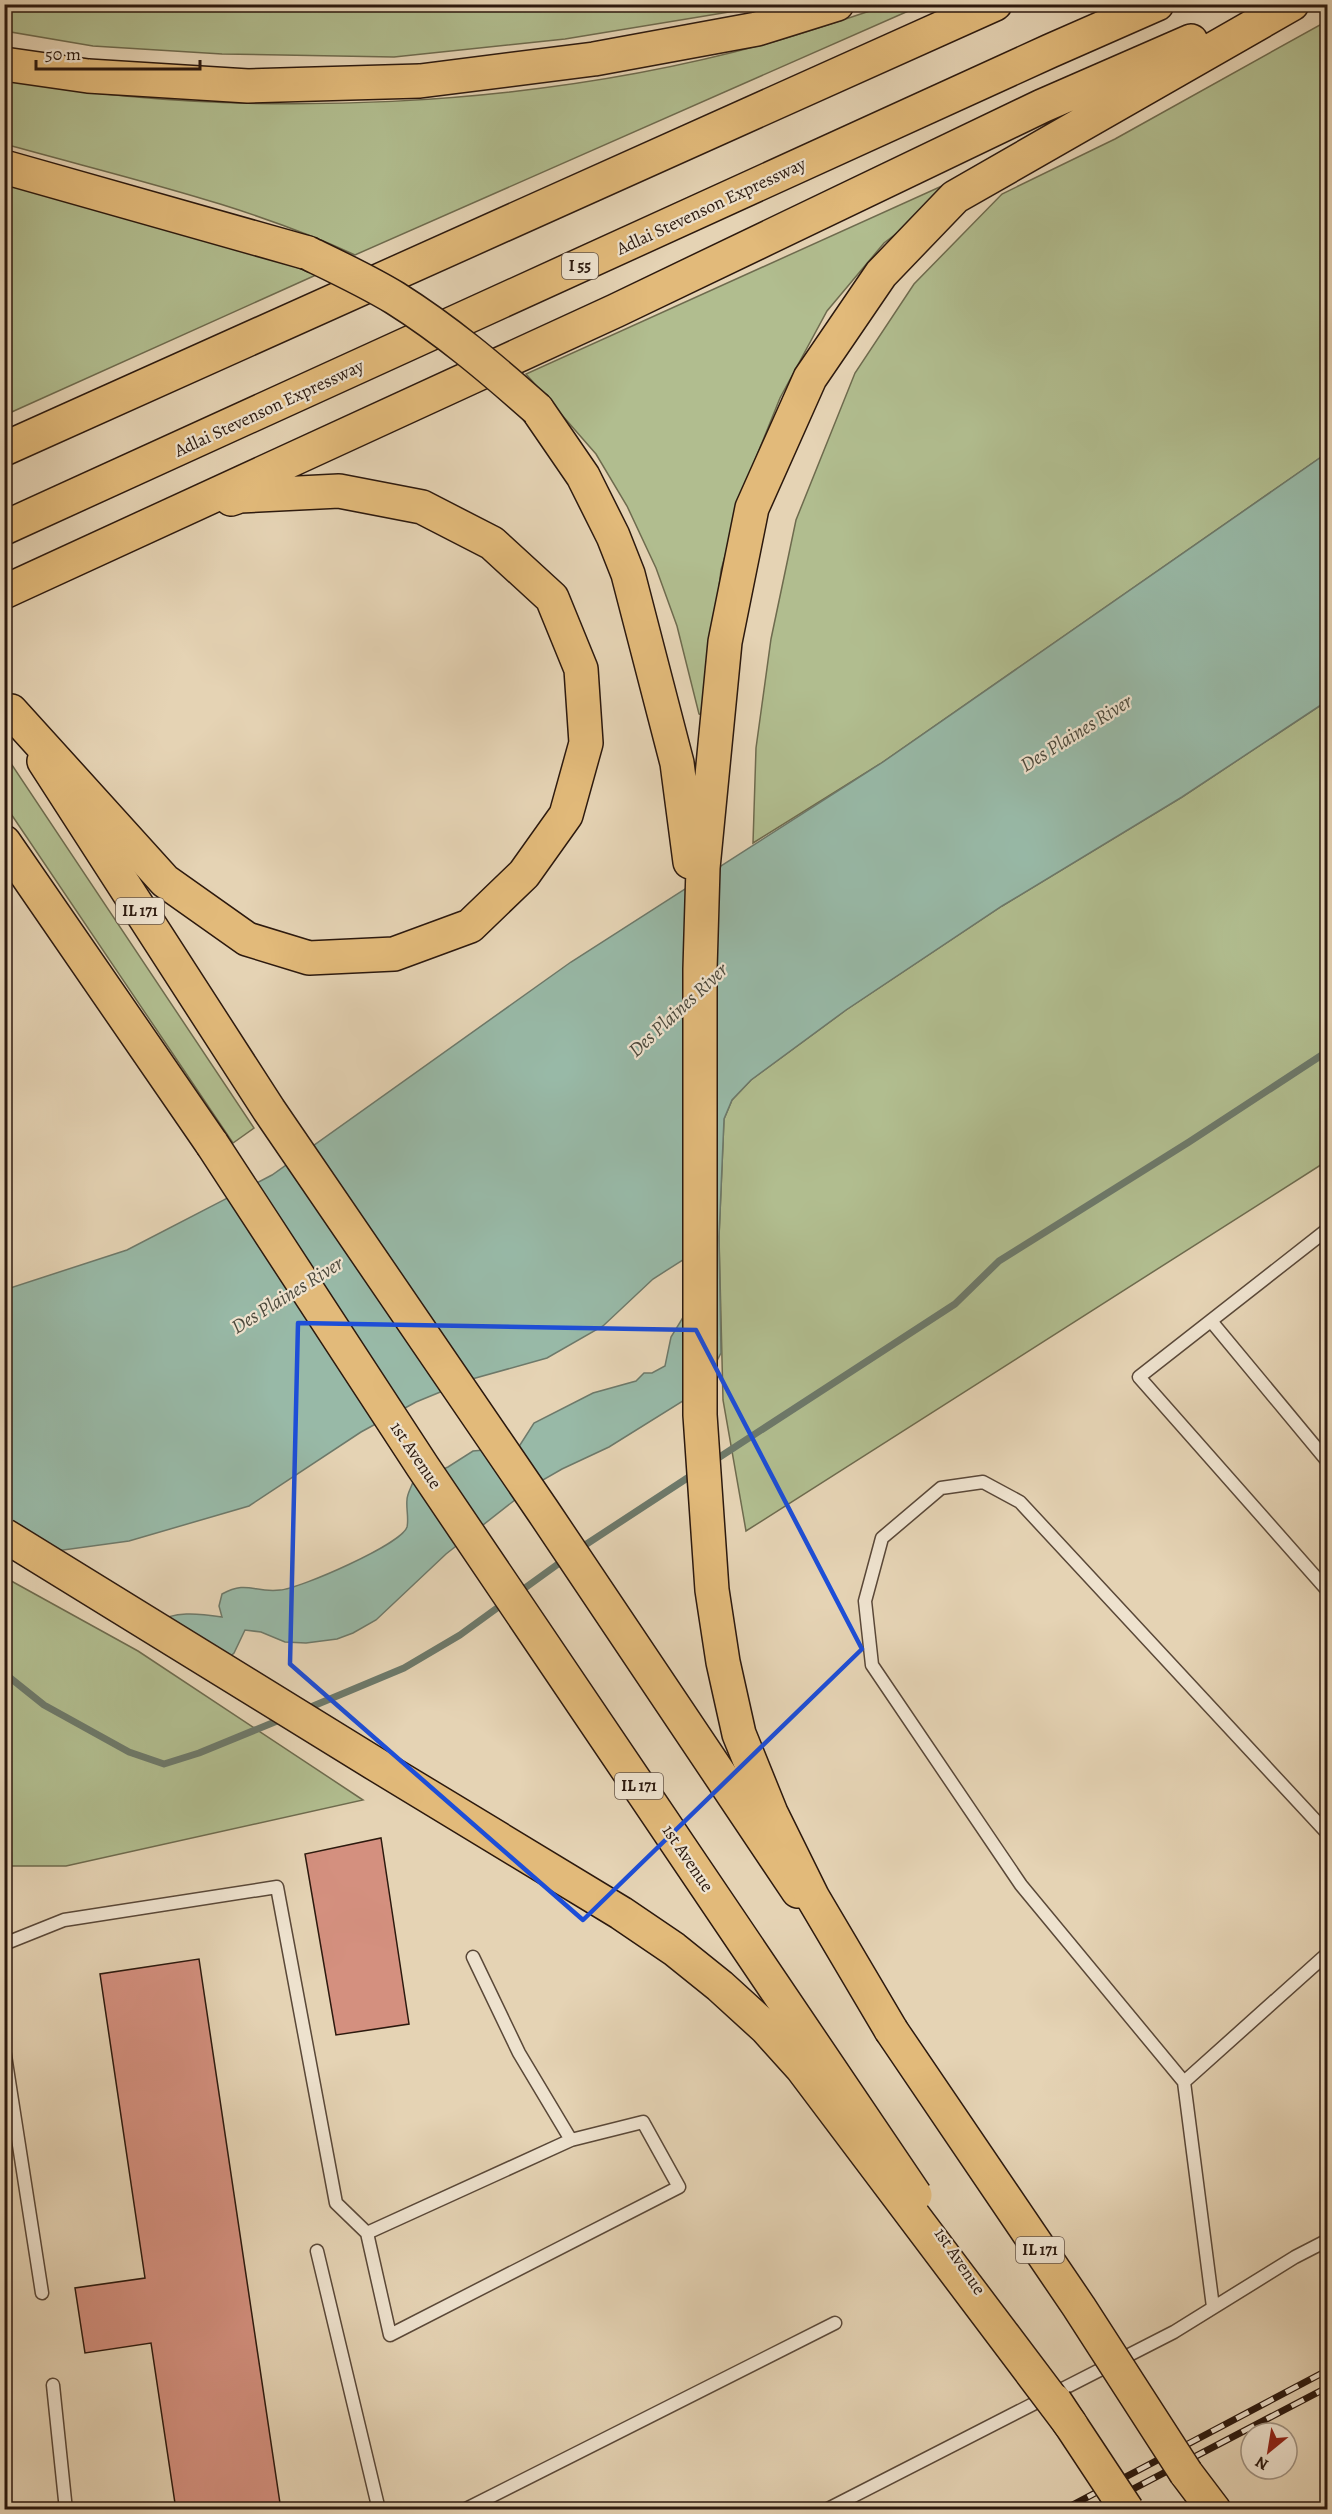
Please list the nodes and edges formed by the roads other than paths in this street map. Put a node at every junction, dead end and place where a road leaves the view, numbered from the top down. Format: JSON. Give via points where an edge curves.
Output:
{"nodes":[{"id":1,"x":837,"y":4,"type":"edge"},
{"id":2,"x":995,"y":4,"type":"edge"},
{"id":3,"x":1157,"y":4,"type":"edge"},
{"id":4,"x":1275,"y":4,"type":"edge"},
{"id":5,"x":1292,"y":4,"type":"edge"},
{"id":6,"x":4,"y":64,"type":"edge"},
{"id":7,"x":4,"y":167,"type":"edge"},
{"id":8,"x":4,"y":449,"type":"edge"},
{"id":9,"x":150,"y":527,"type":"junction"},
{"id":10,"x":4,"y":528,"type":"edge"},
{"id":11,"x":4,"y":592,"type":"edge"},
{"id":12,"x":8,"y":706,"type":"edge"},
{"id":13,"x":4,"y":842,"type":"edge"},
{"id":14,"x":700,"y":969,"type":"junction"},
{"id":15,"x":1328,"y":1229,"type":"edge"},
{"id":16,"x":1211,"y":1321,"type":"junction"},
{"id":17,"x":1328,"y":1462,"type":"edge"},
{"id":18,"x":4,"y":1535,"type":"edge"},
{"id":19,"x":1328,"y":1591,"type":"edge"},
{"id":20,"x":1328,"y":1834,"type":"edge"},
{"id":21,"x":4,"y":1944,"type":"edge"},
{"id":22,"x":1328,"y":1953,"type":"edge"},
{"id":23,"x":473,"y":1957,"type":"dead end"},
{"id":24,"x":891,"y":2030,"type":"junction"},
{"id":25,"x":4,"y":2049,"type":"edge"},
{"id":26,"x":1184,"y":2082,"type":"junction"},
{"id":27,"x":571,"y":2140,"type":"junction"},
{"id":28,"x":367,"y":2233,"type":"junction"},
{"id":29,"x":1328,"y":2240,"type":"edge"},
{"id":30,"x":317,"y":2251,"type":"dead end"},
{"id":31,"x":42,"y":2293,"type":"dead end"},
{"id":32,"x":1213,"y":2307,"type":"junction"},
{"id":33,"x":835,"y":2323,"type":"dead end"},
{"id":34,"x":53,"y":2385,"type":"dead end"},
{"id":35,"x":1071,"y":2425,"type":"junction"},
{"id":36,"x":1122,"y":2502,"type":"edge"},
{"id":37,"x":66,"y":2510,"type":"edge"},
{"id":38,"x":379,"y":2510,"type":"edge"},
{"id":39,"x":464,"y":2510,"type":"edge"},
{"id":40,"x":826,"y":2510,"type":"edge"},
{"id":41,"x":1212,"y":2510,"type":"edge"}],
"edges":[{"from":1,"to":6,"type":"main road","via":[[757,29],[594,58],[420,81],[248,86],[88,76]]},
{"from":2,"to":8,"type":"main road"},
{"from":3,"to":10,"type":"main road","name":"Adlai Stevenson Expressway","number":"I 55"},
{"from":4,"to":9,"type":"main road","via":[[1042,106],[615,311]]},
{"from":5,"to":14,"type":"main road","via":[[955,197],[881,274],[810,378],[752,508],[725,642],[703,868]]},
{"from":7,"to":14,"type":"main road","bridge":true,"via":[[308,253],[426,319],[537,409],[583,476],[628,574],[677,763]]},
{"from":9,"to":11,"type":"main road"},
{"from":9,"to":12,"type":"main road","via":[[240,496],[339,491],[422,507],[492,543],[552,598],[581,669],[586,743],[566,815],[524,874],[470,926],[394,954],[309,958],[247,939],[165,881]]},
{"from":12,"to":24,"type":"main road","number":"IL 171","via":[[269,1110]]},
{"from":13,"to":35,"type":"main road","name":"1st Avenue","number":"IL 171","bridge":true,"via":[[212,1144],[423,1467]]},
{"from":14,"to":24,"type":"main road","via":[[700,1414],[712,1590],[723,1662],[740,1734],[771,1813],[813,1898]]},
{"from":15,"to":16,"type":"lane"},
{"from":16,"to":17,"type":"lane"},
{"from":16,"to":19,"type":"lane","via":[[1139,1377]]},
{"from":18,"to":35,"type":"main road","bridge":true,"via":[[621,1913],[720,1986],[802,2068]]},
{"from":20,"to":26,"type":"lane","via":[[1020,1502],[983,1482],[942,1488],[882,1538],[865,1601],[872,1665],[1021,1885]]},
{"from":21,"to":28,"type":"lane","via":[[64,1920],[277,1887],[336,2203]]},
{"from":22,"to":26,"type":"lane"},
{"from":23,"to":27,"type":"lane","via":[[519,2053]]},
{"from":24,"to":41,"type":"main road","number":"IL 171","bridge":true},
{"from":25,"to":31,"type":"lane"},
{"from":26,"to":32,"type":"lane"},
{"from":27,"to":28,"type":"lane"},
{"from":27,"to":28,"type":"lane","via":[[643,2122],[679,2187],[390,2335]]},
{"from":29,"to":32,"type":"lane"},
{"from":30,"to":38,"type":"lane"},
{"from":32,"to":40,"type":"lane","via":[[1174,2332]]},
{"from":33,"to":39,"type":"lane"},
{"from":34,"to":37,"type":"lane"},
{"from":35,"to":36,"type":"main road","name":"1st Avenue","number":"IL 171","bridge":true}]}
